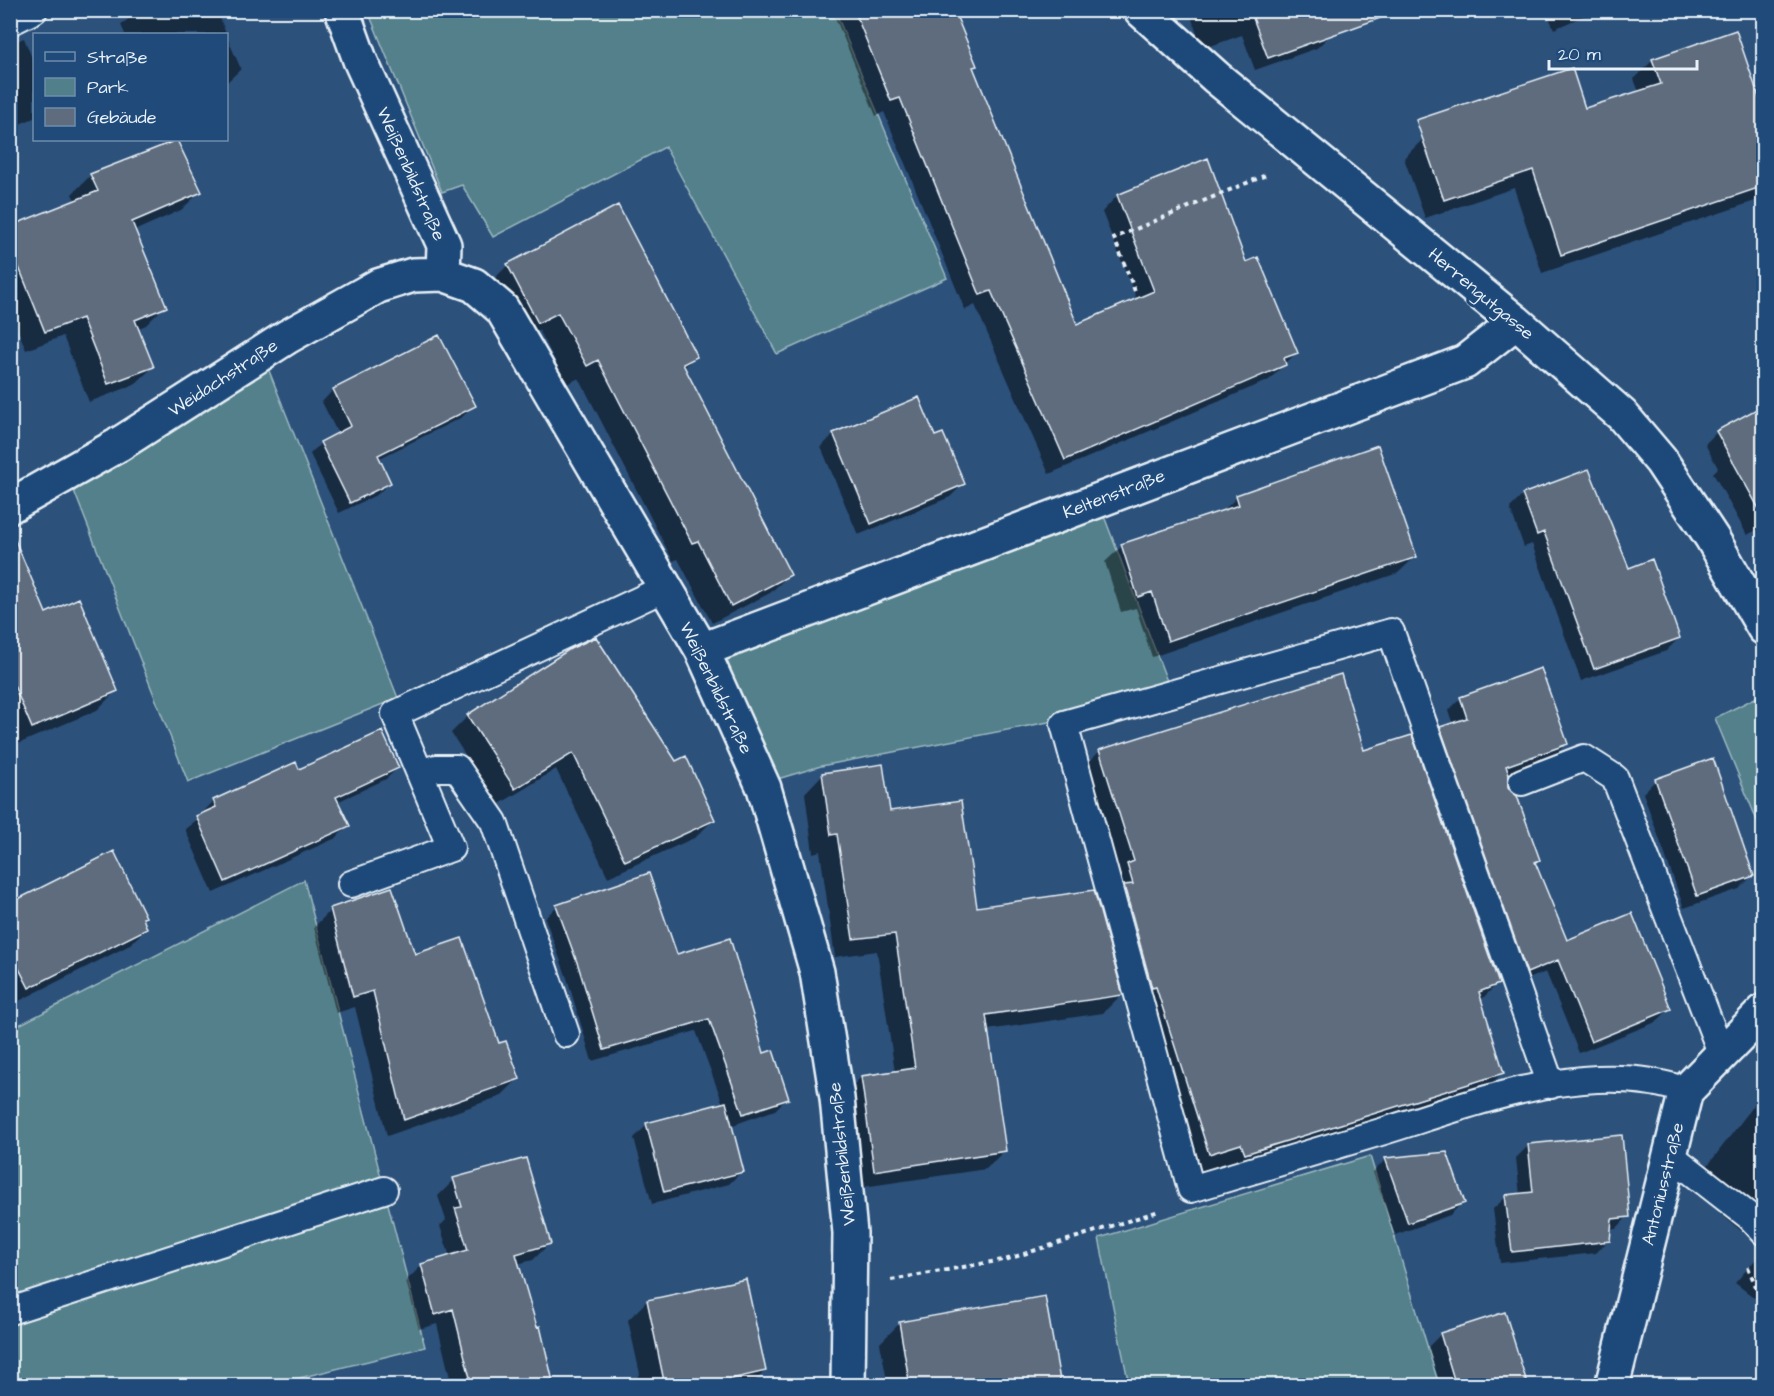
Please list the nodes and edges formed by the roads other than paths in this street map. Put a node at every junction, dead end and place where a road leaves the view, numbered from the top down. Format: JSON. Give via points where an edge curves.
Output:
{"nodes":[{"id":1,"x":34,"y":10,"type":"edge"},
{"id":2,"x":342,"y":10,"type":"edge"},
{"id":3,"x":1141,"y":10,"type":"edge"},
{"id":4,"x":10,"y":22,"type":"edge"},
{"id":5,"x":443,"y":274,"type":"junction"},
{"id":6,"x":1516,"y":322,"type":"junction"},
{"id":7,"x":10,"y":506,"type":"edge"},
{"id":8,"x":665,"y":588,"type":"junction"},
{"id":9,"x":1764,"y":628,"type":"edge"},
{"id":10,"x":702,"y":650,"type":"junction"},
{"id":11,"x":420,"y":774,"type":"junction"},
{"id":12,"x":1522,"y":782,"type":"dead end"},
{"id":13,"x":351,"y":884,"type":"dead end"},
{"id":14,"x":1764,"y":1011,"type":"edge"},
{"id":15,"x":566,"y":1034,"type":"dead end"},
{"id":16,"x":1722,"y":1055,"type":"junction"},
{"id":17,"x":1551,"y":1084,"type":"junction"},
{"id":18,"x":1686,"y":1091,"type":"junction"},
{"id":19,"x":1670,"y":1155,"type":"junction"},
{"id":20,"x":384,"y":1190,"type":"dead end"},
{"id":21,"x":1764,"y":1232,"type":"edge"},
{"id":22,"x":10,"y":1311,"type":"edge"},
{"id":23,"x":848,"y":1386,"type":"edge"},
{"id":24,"x":1612,"y":1386,"type":"edge"}],
"edges":[{"from":1,"to":4,"type":"lane"},
{"from":2,"to":5,"type":"street","name":"Weißenbildstraße","via":[[360,60],[444,245]]},
{"from":3,"to":6,"type":"street","name":"Herrengutgasse","via":[[1217,78]]},
{"from":5,"to":7,"type":"street","name":"Weidachstraße","via":[[413,275],[378,286],[286,337],[118,445]]},
{"from":5,"to":8,"type":"street","name":"Weißenbildstraße","via":[[474,285],[502,309]]},
{"from":6,"to":9,"type":"street","name":"Herrengutgasse","via":[[1622,414],[1660,460],[1712,538]]},
{"from":6,"to":10,"type":"street","name":"Keltenstraße","via":[[1465,362]]},
{"from":8,"to":10,"type":"street","name":"Weißenbildstraße"},
{"from":8,"to":11,"type":"lane","via":[[395,714]]},
{"from":10,"to":23,"type":"street","name":"Weißenbildstraße","via":[[764,788],[817,972],[837,1098],[850,1233]]},
{"from":11,"to":13,"type":"lane","via":[[451,848]]},
{"from":11,"to":15,"type":"lane","via":[[436,768],[457,768],[494,822]]},
{"from":12,"to":16,"type":"lane","via":[[1584,758],[1615,778]]},
{"from":14,"to":16,"type":"street"},
{"from":16,"to":18,"type":"street"},
{"from":17,"to":17,"type":"lane","via":[[1514,1091],[1191,1189],[1064,724],[1391,632]]},
{"from":17,"to":18,"type":"lane","via":[[1579,1080],[1658,1081]]},
{"from":18,"to":19,"type":"street","name":"Antoniusstraße"},
{"from":19,"to":21,"type":"lane"},
{"from":19,"to":24,"type":"street","name":"Antoniusstraße"},
{"from":20,"to":22,"type":"lane"}]}
